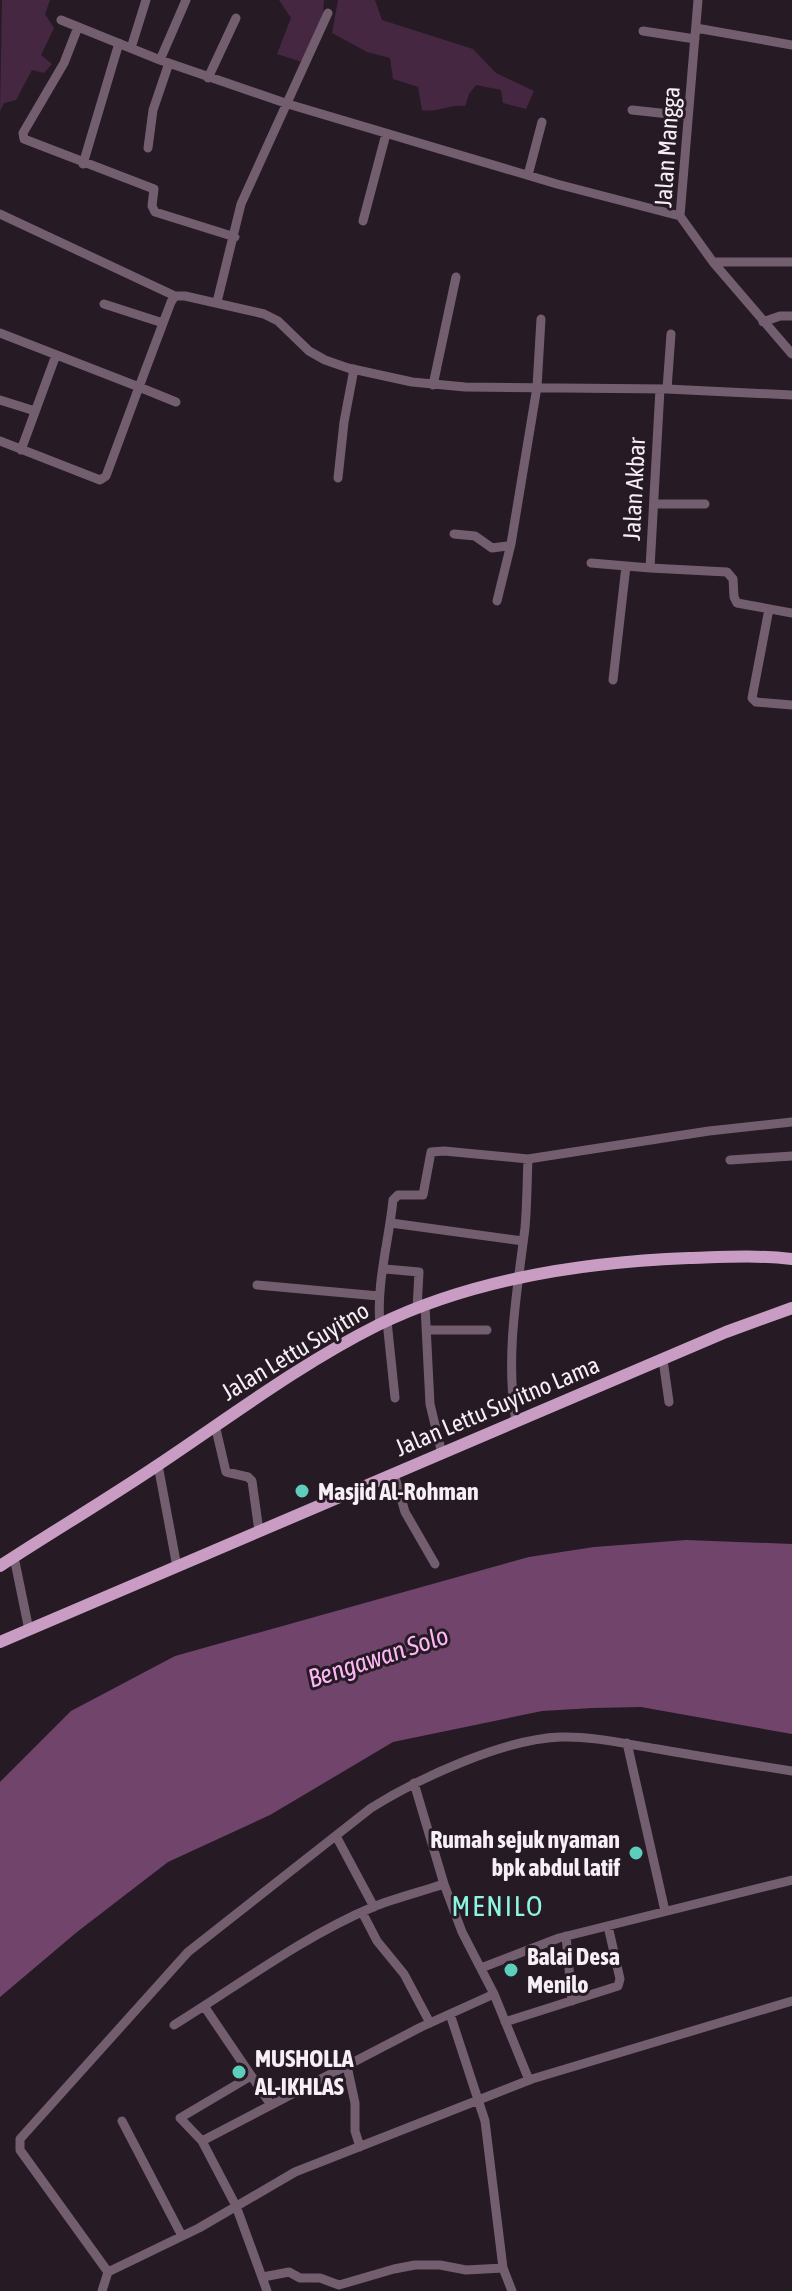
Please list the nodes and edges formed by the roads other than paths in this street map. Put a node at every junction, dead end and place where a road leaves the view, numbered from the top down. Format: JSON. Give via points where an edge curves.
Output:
{"nodes":[{"id":1,"x":146,"y":0,"type":"edge"},
{"id":2,"x":186,"y":0,"type":"edge"},
{"id":3,"x":698,"y":0,"type":"edge"},
{"id":4,"x":328,"y":13,"type":"dead end"},
{"id":5,"x":236,"y":18,"type":"dead end"},
{"id":6,"x":61,"y":20,"type":"dead end"},
{"id":7,"x":78,"y":27,"type":"junction"},
{"id":8,"x":643,"y":31,"type":"dead end"},
{"id":9,"x":696,"y":34,"type":"junction"},
{"id":10,"x":119,"y":43,"type":"junction"},
{"id":11,"x":792,"y":45,"type":"edge"},
{"id":12,"x":131,"y":48,"type":"junction"},
{"id":13,"x":164,"y":62,"type":"junction"},
{"id":14,"x":208,"y":78,"type":"junction"},
{"id":15,"x":288,"y":104,"type":"junction"},
{"id":16,"x":632,"y":110,"type":"dead end"},
{"id":17,"x":688,"y":116,"type":"junction"},
{"id":18,"x":542,"y":122,"type":"dead end"},
{"id":19,"x":386,"y":134,"type":"junction"},
{"id":20,"x":148,"y":148,"type":"dead end"},
{"id":21,"x":83,"y":164,"type":"junction"},
{"id":22,"x":528,"y":175,"type":"junction"},
{"id":23,"x":0,"y":214,"type":"edge"},
{"id":24,"x":680,"y":216,"type":"junction"},
{"id":25,"x":363,"y":221,"type":"dead end"},
{"id":26,"x":235,"y":237,"type":"junction"},
{"id":27,"x":713,"y":262,"type":"junction"},
{"id":28,"x":792,"y":262,"type":"edge"},
{"id":29,"x":456,"y":277,"type":"dead end"},
{"id":30,"x":175,"y":296,"type":"junction"},
{"id":31,"x":217,"y":302,"type":"junction"},
{"id":32,"x":104,"y":304,"type":"dead end"},
{"id":33,"x":792,"y":316,"type":"edge"},
{"id":34,"x":541,"y":319,"type":"dead end"},
{"id":35,"x":763,"y":322,"type":"junction"},
{"id":36,"x":163,"y":323,"type":"junction"},
{"id":37,"x":0,"y":333,"type":"edge"},
{"id":38,"x":671,"y":334,"type":"dead end"},
{"id":39,"x":792,"y":354,"type":"edge"},
{"id":40,"x":56,"y":355,"type":"junction"},
{"id":41,"x":354,"y":369,"type":"junction"},
{"id":42,"x":433,"y":385,"type":"junction"},
{"id":43,"x":139,"y":387,"type":"junction"},
{"id":44,"x":537,"y":387,"type":"junction"},
{"id":45,"x":664,"y":389,"type":"junction"},
{"id":46,"x":792,"y":395,"type":"edge"},
{"id":47,"x":0,"y":400,"type":"edge"},
{"id":48,"x":176,"y":402,"type":"dead end"},
{"id":49,"x":35,"y":411,"type":"junction"},
{"id":50,"x":0,"y":441,"type":"edge"},
{"id":51,"x":21,"y":450,"type":"junction"},
{"id":52,"x":338,"y":478,"type":"dead end"},
{"id":53,"x":654,"y":504,"type":"junction"},
{"id":54,"x":705,"y":504,"type":"dead end"},
{"id":55,"x":454,"y":534,"type":"dead end"},
{"id":56,"x":511,"y":544,"type":"junction"},
{"id":57,"x":591,"y":563,"type":"dead end"},
{"id":58,"x":626,"y":566,"type":"junction"},
{"id":59,"x":650,"y":568,"type":"junction"},
{"id":60,"x":497,"y":601,"type":"dead end"},
{"id":61,"x":769,"y":609,"type":"junction"},
{"id":62,"x":792,"y":613,"type":"edge"},
{"id":63,"x":613,"y":680,"type":"dead end"},
{"id":64,"x":792,"y":705,"type":"edge"},
{"id":65,"x":792,"y":1122,"type":"edge"},
{"id":66,"x":792,"y":1156,"type":"edge"},
{"id":67,"x":528,"y":1159,"type":"junction"},
{"id":68,"x":730,"y":1160,"type":"dead end"},
{"id":69,"x":391,"y":1223,"type":"junction"},
{"id":70,"x":523,"y":1241,"type":"junction"},
{"id":71,"x":792,"y":1259,"type":"edge"},
{"id":72,"x":385,"y":1269,"type":"junction"},
{"id":73,"x":517,"y":1279,"type":"junction"},
{"id":74,"x":257,"y":1285,"type":"dead end"},
{"id":75,"x":379,"y":1296,"type":"junction"},
{"id":76,"x":421,"y":1308,"type":"junction"},
{"id":77,"x":792,"y":1308,"type":"edge"},
{"id":78,"x":384,"y":1323,"type":"junction"},
{"id":79,"x":426,"y":1330,"type":"junction"},
{"id":80,"x":487,"y":1330,"type":"dead end"},
{"id":81,"x":663,"y":1360,"type":"junction"},
{"id":82,"x":395,"y":1398,"type":"dead end"},
{"id":83,"x":669,"y":1402,"type":"dead end"},
{"id":84,"x":516,"y":1422,"type":"junction"},
{"id":85,"x":215,"y":1425,"type":"junction"},
{"id":86,"x":442,"y":1454,"type":"junction"},
{"id":87,"x":158,"y":1465,"type":"junction"},
{"id":88,"x":394,"y":1474,"type":"junction"},
{"id":89,"x":259,"y":1531,"type":"junction"},
{"id":90,"x":14,"y":1557,"type":"junction"},
{"id":91,"x":435,"y":1564,"type":"dead end"},
{"id":92,"x":0,"y":1566,"type":"edge"},
{"id":93,"x":177,"y":1567,"type":"junction"},
{"id":94,"x":29,"y":1630,"type":"junction"},
{"id":95,"x":0,"y":1642,"type":"edge"},
{"id":96,"x":627,"y":1743,"type":"junction"},
{"id":97,"x":792,"y":1771,"type":"edge"},
{"id":98,"x":414,"y":1783,"type":"junction"},
{"id":99,"x":336,"y":1836,"type":"junction"},
{"id":100,"x":792,"y":1880,"type":"edge"},
{"id":101,"x":444,"y":1884,"type":"junction"},
{"id":102,"x":374,"y":1907,"type":"junction"},
{"id":103,"x":665,"y":1911,"type":"junction"},
{"id":104,"x":362,"y":1912,"type":"junction"},
{"id":105,"x":608,"y":1926,"type":"junction"},
{"id":106,"x":566,"y":1936,"type":"junction"},
{"id":107,"x":481,"y":1968,"type":"junction"},
{"id":108,"x":494,"y":1994,"type":"junction"},
{"id":109,"x":572,"y":2001,"type":"junction"},
{"id":110,"x":792,"y":2001,"type":"edge"},
{"id":111,"x":204,"y":2006,"type":"junction"},
{"id":112,"x":450,"y":2014,"type":"junction"},
{"id":113,"x":505,"y":2022,"type":"junction"},
{"id":114,"x":430,"y":2023,"type":"junction"},
{"id":115,"x":174,"y":2025,"type":"dead end"},
{"id":116,"x":347,"y":2066,"type":"junction"},
{"id":117,"x":251,"y":2076,"type":"junction"},
{"id":118,"x":529,"y":2080,"type":"junction"},
{"id":119,"x":479,"y":2100,"type":"junction"},
{"id":120,"x":271,"y":2105,"type":"junction"},
{"id":121,"x":122,"y":2121,"type":"dead end"},
{"id":122,"x":202,"y":2141,"type":"junction"},
{"id":123,"x":360,"y":2147,"type":"junction"},
{"id":124,"x":236,"y":2206,"type":"junction"},
{"id":125,"x":182,"y":2236,"type":"junction"},
{"id":126,"x":503,"y":2268,"type":"junction"},
{"id":127,"x":108,"y":2272,"type":"junction"},
{"id":128,"x":263,"y":2277,"type":"junction"},
{"id":129,"x":102,"y":2291,"type":"edge"},
{"id":130,"x":267,"y":2291,"type":"edge"},
{"id":131,"x":512,"y":2291,"type":"edge"}],
"edges":[{"from":1,"to":12,"type":"street"},
{"from":2,"to":13,"type":"street"},
{"from":3,"to":9,"type":"street","name":"Jalan Mangga"},
{"from":4,"to":15,"type":"street"},
{"from":5,"to":14,"type":"street"},
{"from":6,"to":7,"type":"street"},
{"from":7,"to":10,"type":"street"},
{"from":7,"to":21,"type":"street","via":[[22,136]]},
{"from":8,"to":9,"type":"street"},
{"from":9,"to":11,"type":"street"},
{"from":9,"to":17,"type":"street","name":"Jalan Mangga"},
{"from":10,"to":12,"type":"street"},
{"from":10,"to":21,"type":"street"},
{"from":12,"to":13,"type":"street"},
{"from":13,"to":14,"type":"street"},
{"from":13,"to":20,"type":"street"},
{"from":14,"to":15,"type":"street"},
{"from":15,"to":19,"type":"street"},
{"from":15,"to":26,"type":"street","via":[[241,204]]},
{"from":16,"to":17,"type":"street"},
{"from":17,"to":24,"type":"street","name":"Jalan Mangga"},
{"from":18,"to":22,"type":"street"},
{"from":19,"to":22,"type":"street"},
{"from":19,"to":25,"type":"street"},
{"from":21,"to":26,"type":"street","via":[[154,189],[155,212]]},
{"from":22,"to":24,"type":"street"},
{"from":23,"to":30,"type":"street"},
{"from":24,"to":27,"type":"street","name":"Jalan Mangga"},
{"from":26,"to":31,"type":"street"},
{"from":27,"to":28,"type":"street"},
{"from":27,"to":35,"type":"street","name":"Jalan Mangga"},
{"from":29,"to":42,"type":"street"},
{"from":30,"to":31,"type":"street"},
{"from":30,"to":36,"type":"street"},
{"from":31,"to":41,"type":"street","via":[[271,317],[309,351]]},
{"from":32,"to":36,"type":"street"},
{"from":33,"to":35,"type":"street"},
{"from":34,"to":44,"type":"street"},
{"from":35,"to":39,"type":"street","name":"Jalan Mangga"},
{"from":36,"to":43,"type":"street"},
{"from":37,"to":40,"type":"street"},
{"from":38,"to":45,"type":"street","name":"Jalan Akbar"},
{"from":40,"to":43,"type":"street"},
{"from":40,"to":49,"type":"street"},
{"from":41,"to":42,"type":"street"},
{"from":41,"to":52,"type":"street"},
{"from":42,"to":44,"type":"street"},
{"from":43,"to":48,"type":"street"},
{"from":43,"to":51,"type":"street","via":[[103,479]]},
{"from":44,"to":45,"type":"street"},
{"from":44,"to":56,"type":"street"},
{"from":45,"to":46,"type":"street"},
{"from":45,"to":53,"type":"street","name":"Jalan Akbar"},
{"from":47,"to":49,"type":"street"},
{"from":49,"to":51,"type":"street"},
{"from":50,"to":51,"type":"street"},
{"from":53,"to":54,"type":"street"},
{"from":53,"to":59,"type":"street","name":"Jalan Akbar"},
{"from":55,"to":56,"type":"street","via":[[475,536],[492,548]]},
{"from":56,"to":60,"type":"street"},
{"from":57,"to":58,"type":"street"},
{"from":58,"to":59,"type":"street"},
{"from":58,"to":63,"type":"street"},
{"from":59,"to":61,"type":"street","name":"Jalan Akbar","via":[[727,572],[737,603]]},
{"from":61,"to":62,"type":"street","name":"Jalan Akbar"},
{"from":61,"to":64,"type":"street","via":[[752,698]]},
{"from":65,"to":67,"type":"street"},
{"from":66,"to":68,"type":"street"},
{"from":67,"to":69,"type":"street","via":[[431,1152],[423,1195],[395,1197]]},
{"from":67,"to":70,"type":"street"},
{"from":69,"to":70,"type":"street"},
{"from":69,"to":72,"type":"street"},
{"from":70,"to":73,"type":"street"},
{"from":71,"to":73,"type":"main road","name":"Jalan Lettu Suyitno","via":[[620,1261]]},
{"from":72,"to":75,"type":"street"},
{"from":72,"to":76,"type":"street","via":[[419,1272]]},
{"from":73,"to":76,"type":"main road","name":"Jalan Lettu Suyitno"},
{"from":73,"to":84,"type":"street","via":[[511,1379]]},
{"from":74,"to":75,"type":"street"},
{"from":75,"to":78,"type":"street"},
{"from":76,"to":78,"type":"main road","name":"Jalan Lettu Suyitno"},
{"from":76,"to":79,"type":"street"},
{"from":77,"to":81,"type":"main road","name":"Jalan Lettu Suyitno Lama"},
{"from":78,"to":82,"type":"street"},
{"from":78,"to":85,"type":"main road","name":"Jalan Lettu Suyitno"},
{"from":79,"to":80,"type":"street"},
{"from":79,"to":86,"type":"street","via":[[430,1404]]},
{"from":81,"to":83,"type":"street"},
{"from":81,"to":84,"type":"main road","name":"Jalan Lettu Suyitno Lama"},
{"from":84,"to":86,"type":"main road","name":"Jalan Lettu Suyitno Lama"},
{"from":85,"to":87,"type":"main road","name":"Jalan Lettu Suyitno"},
{"from":85,"to":89,"type":"street","via":[[226,1472],[252,1481]]},
{"from":86,"to":88,"type":"main road","name":"Jalan Lettu Suyitno Lama"},
{"from":87,"to":90,"type":"main road","name":"Jalan Lettu Suyitno"},
{"from":87,"to":93,"type":"street"},
{"from":88,"to":89,"type":"main road","name":"Jalan Lettu Suyitno Lama"},
{"from":88,"to":91,"type":"street","via":[[405,1512]]},
{"from":89,"to":93,"type":"main road","name":"Jalan Lettu Suyitno Lama"},
{"from":90,"to":92,"type":"main road","name":"Jalan Lettu Suyitno"},
{"from":90,"to":94,"type":"street"},
{"from":93,"to":94,"type":"main road","name":"Jalan Lettu Suyitno Lama"},
{"from":94,"to":95,"type":"main road","name":"Jalan Lettu Suyitno Lama"},
{"from":96,"to":97,"type":"street"},
{"from":96,"to":98,"type":"street","via":[[541,1739]]},
{"from":96,"to":103,"type":"street"},
{"from":98,"to":99,"type":"street"},
{"from":98,"to":101,"type":"street"},
{"from":99,"to":102,"type":"street"},
{"from":99,"to":127,"type":"street","via":[[188,1952],[20,2139],[20,2150]]},
{"from":100,"to":103,"type":"street"},
{"from":101,"to":102,"type":"street"},
{"from":101,"to":107,"type":"street"},
{"from":102,"to":104,"type":"street"},
{"from":103,"to":105,"type":"street"},
{"from":104,"to":111,"type":"street"},
{"from":104,"to":114,"type":"street"},
{"from":105,"to":106,"type":"street"},
{"from":105,"to":109,"type":"street","via":[[620,1983]]},
{"from":106,"to":107,"type":"street"},
{"from":106,"to":109,"type":"street"},
{"from":107,"to":108,"type":"street"},
{"from":108,"to":112,"type":"street"},
{"from":108,"to":113,"type":"street"},
{"from":109,"to":113,"type":"street"},
{"from":110,"to":118,"type":"street"},
{"from":111,"to":115,"type":"street"},
{"from":111,"to":117,"type":"street"},
{"from":112,"to":114,"type":"street"},
{"from":112,"to":119,"type":"street"},
{"from":113,"to":118,"type":"street"},
{"from":114,"to":116,"type":"street"},
{"from":116,"to":120,"type":"street"},
{"from":116,"to":123,"type":"street"},
{"from":117,"to":120,"type":"street"},
{"from":117,"to":122,"type":"street","via":[[180,2118]]},
{"from":118,"to":119,"type":"street"},
{"from":119,"to":123,"type":"street"},
{"from":119,"to":126,"type":"street"},
{"from":120,"to":122,"type":"street"},
{"from":121,"to":125,"type":"street"},
{"from":122,"to":124,"type":"street"},
{"from":123,"to":124,"type":"street","via":[[295,2172]]},
{"from":124,"to":125,"type":"street"},
{"from":124,"to":128,"type":"street"},
{"from":125,"to":127,"type":"street"},
{"from":126,"to":128,"type":"street","via":[[415,2265],[339,2285],[291,2273]]},
{"from":126,"to":131,"type":"street"},
{"from":127,"to":129,"type":"street"},
{"from":128,"to":130,"type":"street"}]}
